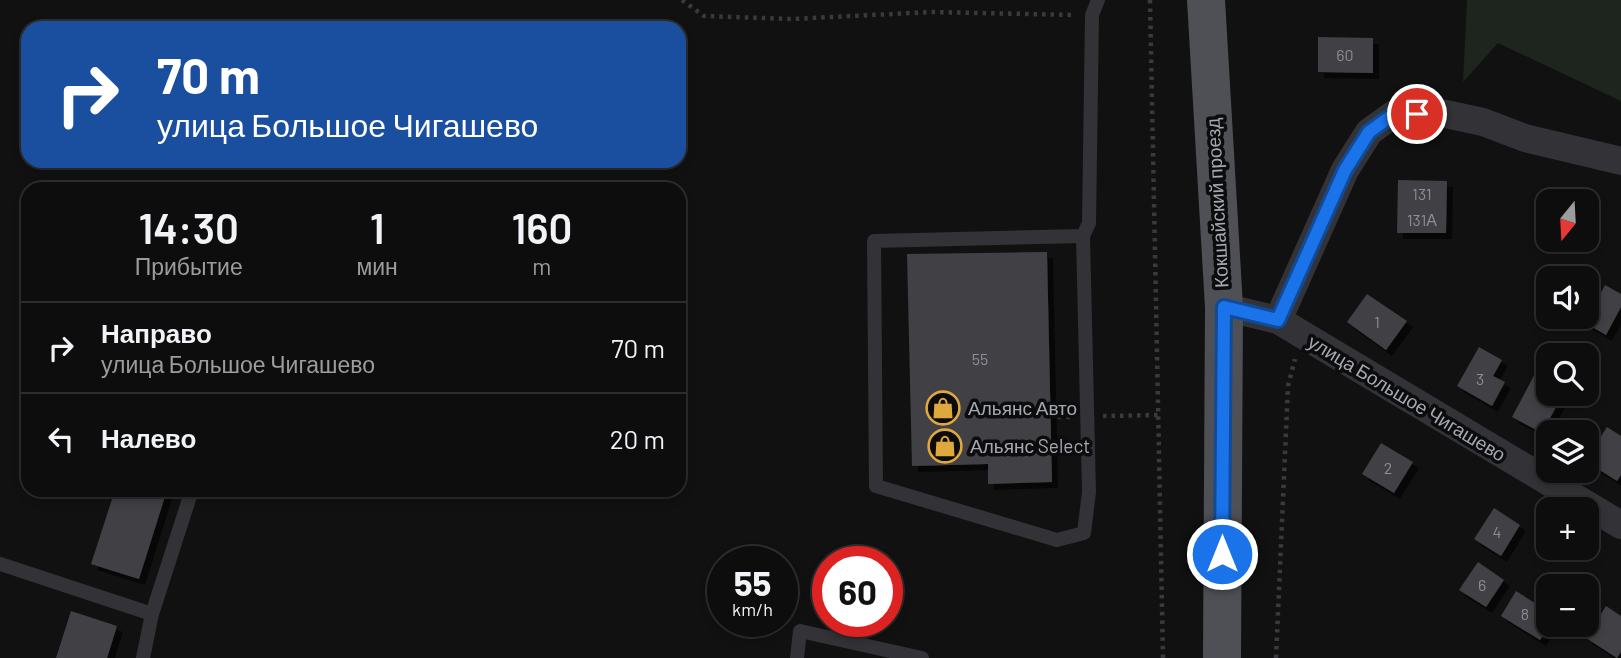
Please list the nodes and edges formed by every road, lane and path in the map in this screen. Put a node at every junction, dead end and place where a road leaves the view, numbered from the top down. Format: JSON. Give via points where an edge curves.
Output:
{"nodes":[{"id":1,"x":682,"y":0,"type":"edge"},
{"id":2,"x":1098,"y":0,"type":"edge"},
{"id":3,"x":1150,"y":0,"type":"edge"},
{"id":4,"x":1206,"y":0,"type":"edge"},
{"id":5,"x":1092,"y":15,"type":"junction"},
{"id":6,"x":1621,"y":161,"type":"edge"},
{"id":7,"x":1083,"y":236,"type":"junction"},
{"id":8,"x":1224,"y":307,"type":"junction"},
{"id":9,"x":1290,"y":327,"type":"junction"},
{"id":10,"x":190,"y":497,"type":"edge"},
{"id":11,"x":1621,"y":525,"type":"edge"},
{"id":12,"x":2,"y":570,"type":"edge"},
{"id":13,"x":152,"y":614,"type":"junction"},
{"id":14,"x":144,"y":658,"type":"edge"},
{"id":15,"x":797,"y":658,"type":"edge"},
{"id":16,"x":922,"y":658,"type":"edge"},
{"id":17,"x":1163,"y":658,"type":"edge"},
{"id":18,"x":1222,"y":658,"type":"edge"},
{"id":19,"x":1276,"y":658,"type":"edge"}],
"edges":[{"from":1,"to":5,"type":"path","via":[[704,16]]},
{"from":2,"to":5,"type":"lane"},
{"from":3,"to":17,"type":"path"},
{"from":4,"to":8,"type":"main road","name":"Кокшайский проезд"},
{"from":5,"to":7,"type":"lane","via":[[1089,223]]},
{"from":6,"to":9,"type":"street","via":[[1441,113],[1394,114],[1369,132],[1345,170]]},
{"from":7,"to":7,"type":"lane","via":[[1089,492],[1084,533],[1057,540],[876,486],[874,241]]},
{"from":8,"to":9,"type":"street","name":"улица Большое Чигашево"},
{"from":8,"to":18,"type":"main road","name":"Кокшайский проезд"},
{"from":9,"to":11,"type":"street","name":"улица Большое Чигашево"},
{"from":9,"to":19,"type":"path"},
{"from":10,"to":13,"type":"lane"},
{"from":12,"to":13,"type":"lane"},
{"from":13,"to":14,"type":"lane"},
{"from":15,"to":16,"type":"lane","via":[[800,631]]}]}
